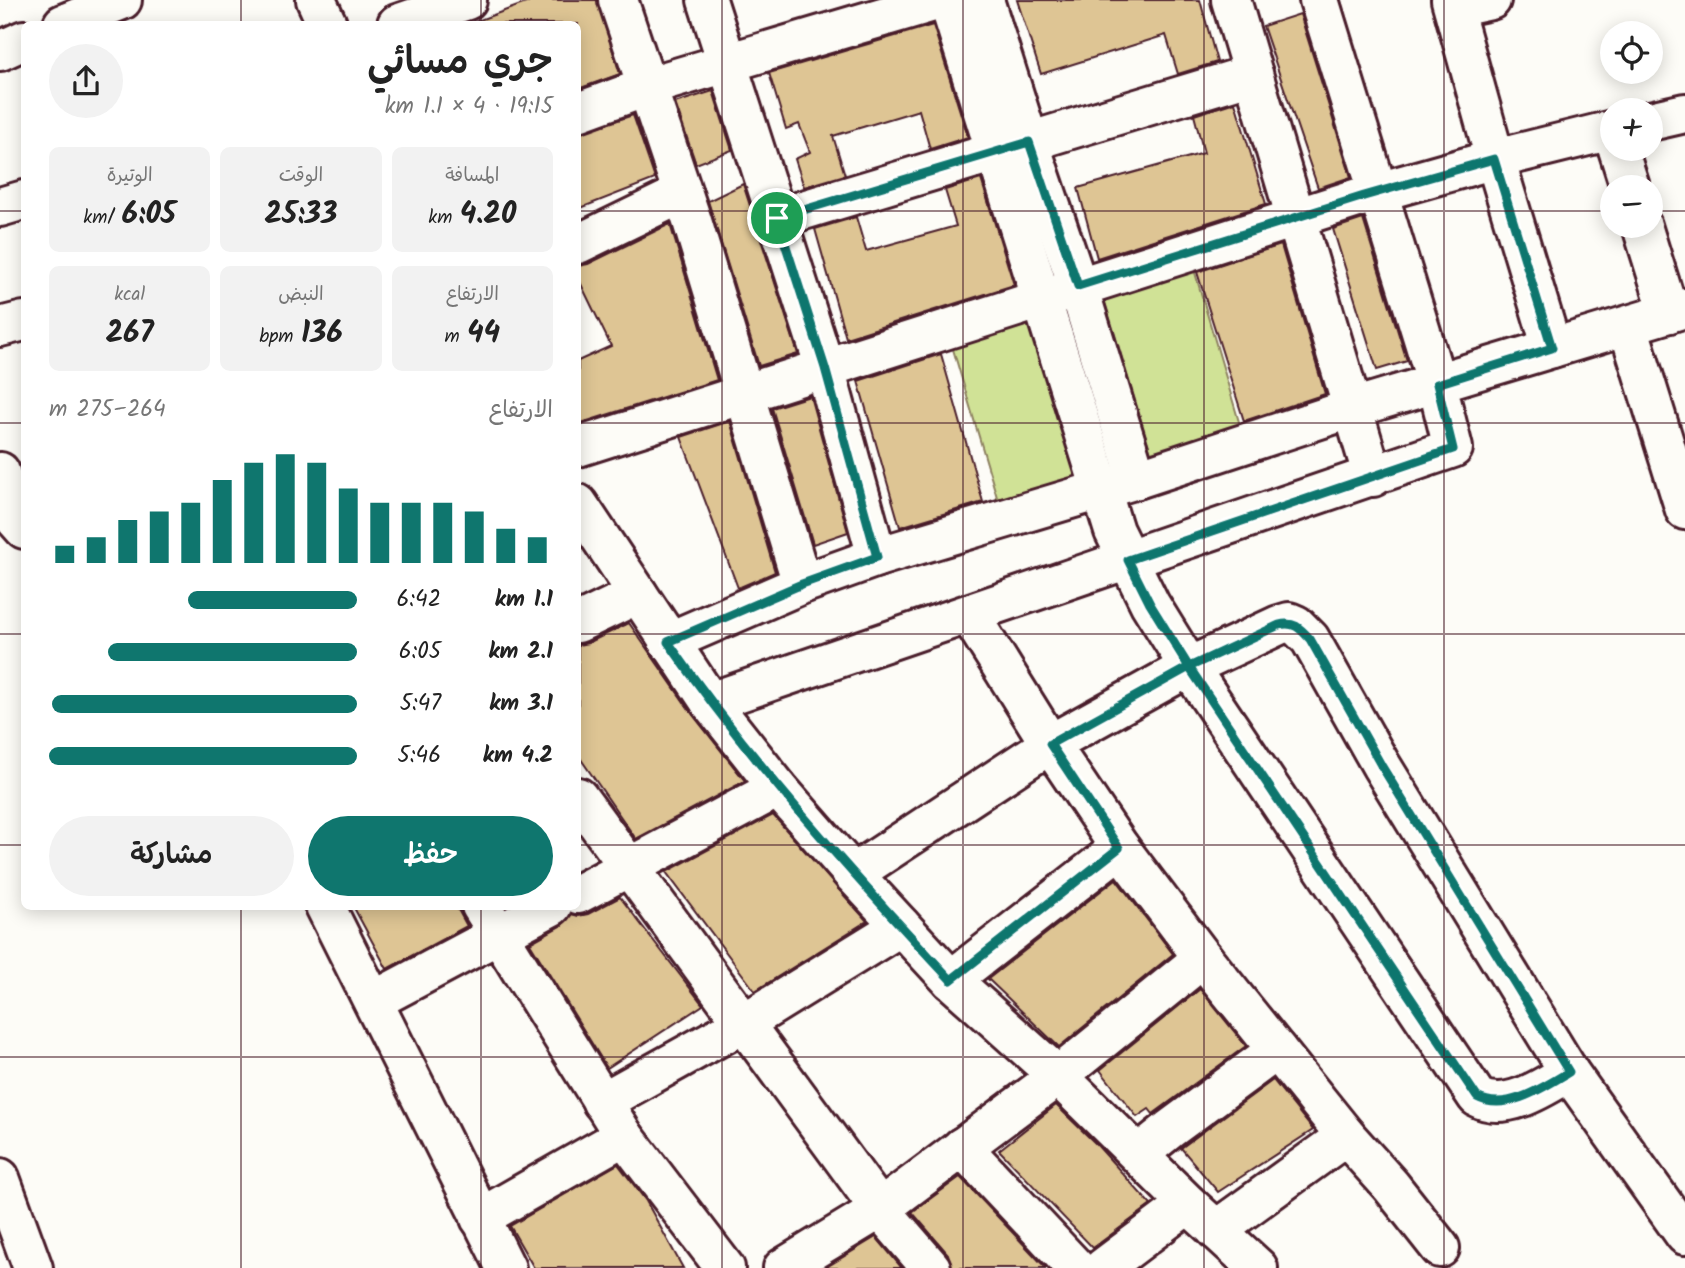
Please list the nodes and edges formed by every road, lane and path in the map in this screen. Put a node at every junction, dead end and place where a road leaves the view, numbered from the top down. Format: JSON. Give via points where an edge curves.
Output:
{"nodes":[{"id":1,"x":122,"y":0,"type":"edge"},
{"id":2,"x":316,"y":0,"type":"edge"},
{"id":3,"x":467,"y":0,"type":"edge"},
{"id":4,"x":618,"y":0,"type":"edge"},
{"id":5,"x":707,"y":0,"type":"edge"},
{"id":6,"x":940,"y":0,"type":"edge"},
{"id":7,"x":947,"y":0,"type":"edge"},
{"id":8,"x":984,"y":0,"type":"edge"},
{"id":9,"x":1231,"y":0,"type":"edge"},
{"id":10,"x":1319,"y":0,"type":"edge"},
{"id":11,"x":1491,"y":0,"type":"edge"},
{"id":12,"x":1452,"y":4,"type":"edge"},
{"id":13,"x":402,"y":15,"type":"edge"},
{"id":14,"x":70,"y":21,"type":"edge"},
{"id":15,"x":326,"y":21,"type":"edge"},
{"id":16,"x":21,"y":41,"type":"edge"},
{"id":17,"x":0,"y":51,"type":"edge"},
{"id":18,"x":728,"y":64,"type":"junction"},
{"id":19,"x":1253,"y":74,"type":"junction"},
{"id":20,"x":649,"y":86,"type":"junction"},
{"id":21,"x":581,"y":111,"type":"edge"},
{"id":22,"x":1685,"y":113,"type":"edge"},
{"id":23,"x":1663,"y":118,"type":"edge"},
{"id":24,"x":1600,"y":133,"type":"edge"},
{"id":25,"x":1012,"y":147,"type":"junction"},
{"id":26,"x":1494,"y":159,"type":"junction"},
{"id":27,"x":1377,"y":192,"type":"junction"},
{"id":28,"x":681,"y":194,"type":"junction"},
{"id":29,"x":21,"y":201,"type":"edge"},
{"id":30,"x":0,"y":207,"type":"edge"},
{"id":31,"x":777,"y":218,"type":"junction"},
{"id":32,"x":1296,"y":219,"type":"junction"},
{"id":33,"x":1647,"y":238,"type":"edge"},
{"id":34,"x":581,"y":243,"type":"edge"},
{"id":35,"x":1078,"y":286,"type":"junction"},
{"id":36,"x":1040,"y":299,"type":"junction"},
{"id":37,"x":1677,"y":311,"type":"edge"},
{"id":38,"x":21,"y":322,"type":"edge"},
{"id":39,"x":1628,"y":326,"type":"junction"},
{"id":40,"x":0,"y":327,"type":"edge"},
{"id":41,"x":1552,"y":348,"type":"junction"},
{"id":42,"x":825,"y":368,"type":"junction"},
{"id":43,"x":1437,"y":384,"type":"junction"},
{"id":44,"x":744,"y":393,"type":"junction"},
{"id":45,"x":1353,"y":408,"type":"junction"},
{"id":46,"x":581,"y":446,"type":"edge"},
{"id":47,"x":1677,"y":453,"type":"edge"},
{"id":48,"x":0,"y":472,"type":"edge"},
{"id":49,"x":1373,"y":477,"type":"junction"},
{"id":50,"x":1137,"y":479,"type":"junction"},
{"id":51,"x":1101,"y":489,"type":"junction"},
{"id":52,"x":581,"y":508,"type":"edge"},
{"id":53,"x":1685,"y":510,"type":"edge"},
{"id":54,"x":21,"y":526,"type":"edge"},
{"id":55,"x":877,"y":557,"type":"junction"},
{"id":56,"x":1128,"y":560,"type":"junction"},
{"id":57,"x":802,"y":584,"type":"junction"},
{"id":58,"x":638,"y":594,"type":"junction"},
{"id":59,"x":970,"y":614,"type":"junction"},
{"id":60,"x":581,"y":622,"type":"edge"},
{"id":61,"x":668,"y":642,"type":"junction"},
{"id":62,"x":1189,"y":667,"type":"junction"},
{"id":63,"x":710,"y":702,"type":"junction"},
{"id":64,"x":1050,"y":744,"type":"junction"},
{"id":65,"x":778,"y":788,"type":"junction"},
{"id":66,"x":581,"y":801,"type":"edge"},
{"id":67,"x":1119,"y":848,"type":"junction"},
{"id":68,"x":628,"y":868,"type":"junction"},
{"id":69,"x":853,"y":874,"type":"junction"},
{"id":70,"x":581,"y":892,"type":"edge"},
{"id":71,"x":327,"y":910,"type":"edge"},
{"id":72,"x":534,"y":910,"type":"edge"},
{"id":73,"x":490,"y":920,"type":"edge"},
{"id":74,"x":901,"y":926,"type":"junction"},
{"id":75,"x":1203,"y":958,"type":"junction"},
{"id":76,"x":951,"y":980,"type":"junction"},
{"id":77,"x":373,"y":1001,"type":"junction"},
{"id":78,"x":744,"y":1023,"type":"junction"},
{"id":79,"x":1277,"y":1050,"type":"junction"},
{"id":80,"x":1569,"y":1072,"type":"junction"},
{"id":81,"x":1058,"y":1076,"type":"junction"},
{"id":82,"x":602,"y":1102,"type":"junction"},
{"id":83,"x":624,"y":1136,"type":"junction"},
{"id":84,"x":1346,"y":1136,"type":"junction"},
{"id":85,"x":962,"y":1147,"type":"junction"},
{"id":86,"x":1139,"y":1154,"type":"junction"},
{"id":87,"x":0,"y":1178,"type":"edge"},
{"id":88,"x":1188,"y":1204,"type":"junction"},
{"id":89,"x":880,"y":1209,"type":"junction"},
{"id":90,"x":480,"y":1218,"type":"junction"},
{"id":91,"x":1216,"y":1230,"type":"junction"},
{"id":92,"x":1685,"y":1235,"type":"edge"},
{"id":93,"x":1440,"y":1248,"type":"dead end"},
{"id":94,"x":33,"y":1268,"type":"edge"},
{"id":95,"x":506,"y":1268,"type":"edge"},
{"id":96,"x":726,"y":1268,"type":"edge"},
{"id":97,"x":783,"y":1268,"type":"edge"},
{"id":98,"x":931,"y":1268,"type":"edge"},
{"id":99,"x":1076,"y":1268,"type":"edge"},
{"id":100,"x":1103,"y":1268,"type":"edge"},
{"id":101,"x":1258,"y":1268,"type":"edge"}],
"edges":[{"from":1,"to":14,"type":"street"},
{"from":2,"to":15,"type":"street"},
{"from":3,"to":13,"type":"street"},
{"from":4,"to":20,"type":"street"},
{"from":5,"to":18,"type":"street"},
{"from":6,"to":18,"type":"street"},
{"from":7,"to":25,"type":"street"},
{"from":8,"to":25,"type":"street"},
{"from":9,"to":19,"type":"street"},
{"from":10,"to":27,"type":"street"},
{"from":11,"to":12,"type":"street"},
{"from":12,"to":26,"type":"street"},
{"from":16,"to":17,"type":"street"},
{"from":18,"to":20,"type":"street"},
{"from":18,"to":31,"type":"street"},
{"from":19,"to":25,"type":"street"},
{"from":19,"to":32,"type":"street"},
{"from":20,"to":21,"type":"street"},
{"from":20,"to":28,"type":"street"},
{"from":22,"to":23,"type":"street"},
{"from":24,"to":26,"type":"street"},
{"from":25,"to":31,"type":"street"},
{"from":25,"to":35,"type":"street"},
{"from":25,"to":36,"type":"street"},
{"from":26,"to":27,"type":"street"},
{"from":26,"to":41,"type":"street"},
{"from":27,"to":32,"type":"street"},
{"from":27,"to":43,"type":"street"},
{"from":28,"to":34,"type":"street"},
{"from":28,"to":44,"type":"street"},
{"from":29,"to":30,"type":"street"},
{"from":31,"to":42,"type":"street"},
{"from":32,"to":35,"type":"street"},
{"from":32,"to":45,"type":"street"},
{"from":33,"to":37,"type":"street"},
{"from":35,"to":36,"type":"street"},
{"from":35,"to":50,"type":"street"},
{"from":36,"to":42,"type":"street"},
{"from":36,"to":51,"type":"street"},
{"from":37,"to":39,"type":"street"},
{"from":38,"to":40,"type":"street"},
{"from":39,"to":41,"type":"street"},
{"from":39,"to":47,"type":"street"},
{"from":41,"to":43,"type":"street"},
{"from":42,"to":44,"type":"street"},
{"from":42,"to":55,"type":"street"},
{"from":43,"to":45,"type":"street"},
{"from":43,"to":49,"type":"street","via":[[1453,449]]},
{"from":44,"to":46,"type":"street"},
{"from":44,"to":57,"type":"street"},
{"from":45,"to":49,"type":"street"},
{"from":45,"to":50,"type":"street"},
{"from":47,"to":53,"type":"street"},
{"from":48,"to":54,"type":"street"},
{"from":49,"to":56,"type":"street"},
{"from":50,"to":51,"type":"street"},
{"from":51,"to":55,"type":"street"},
{"from":51,"to":56,"type":"street"},
{"from":52,"to":58,"type":"street"},
{"from":55,"to":57,"type":"street"},
{"from":56,"to":59,"type":"street"},
{"from":56,"to":62,"type":"street"},
{"from":57,"to":61,"type":"street"},
{"from":58,"to":60,"type":"street"},
{"from":58,"to":61,"type":"street"},
{"from":59,"to":63,"type":"street"},
{"from":59,"to":64,"type":"street"},
{"from":61,"to":63,"type":"street"},
{"from":62,"to":64,"type":"street"},
{"from":62,"to":80,"type":"street","via":[[1477,1097],[1492,1102],[1520,1097]]},
{"from":62,"to":80,"type":"street","via":[[1279,625],[1289,622],[1304,632]]},
{"from":63,"to":65,"type":"street"},
{"from":64,"to":67,"type":"street"},
{"from":64,"to":69,"type":"street"},
{"from":65,"to":68,"type":"street"},
{"from":65,"to":69,"type":"street"},
{"from":66,"to":68,"type":"street"},
{"from":67,"to":75,"type":"street"},
{"from":67,"to":76,"type":"street"},
{"from":68,"to":70,"type":"street"},
{"from":68,"to":78,"type":"street"},
{"from":69,"to":74,"type":"street"},
{"from":71,"to":77,"type":"street"},
{"from":72,"to":73,"type":"street"},
{"from":73,"to":77,"type":"street"},
{"from":73,"to":82,"type":"street"},
{"from":74,"to":76,"type":"street"},
{"from":74,"to":78,"type":"street"},
{"from":75,"to":79,"type":"street"},
{"from":75,"to":81,"type":"street"},
{"from":76,"to":81,"type":"street"},
{"from":77,"to":90,"type":"street"},
{"from":78,"to":82,"type":"street"},
{"from":78,"to":89,"type":"street"},
{"from":79,"to":84,"type":"street"},
{"from":79,"to":86,"type":"street"},
{"from":80,"to":92,"type":"street"},
{"from":81,"to":85,"type":"street"},
{"from":81,"to":86,"type":"street"},
{"from":82,"to":83,"type":"street"},
{"from":83,"to":90,"type":"street"},
{"from":83,"to":96,"type":"street"},
{"from":84,"to":91,"type":"street"},
{"from":84,"to":93,"type":"street"},
{"from":85,"to":89,"type":"street"},
{"from":85,"to":99,"type":"street"},
{"from":86,"to":88,"type":"street"},
{"from":87,"to":94,"type":"street"},
{"from":88,"to":91,"type":"street"},
{"from":88,"to":100,"type":"street"},
{"from":89,"to":97,"type":"street"},
{"from":89,"to":98,"type":"street"},
{"from":90,"to":95,"type":"street"},
{"from":91,"to":101,"type":"street"}]}
